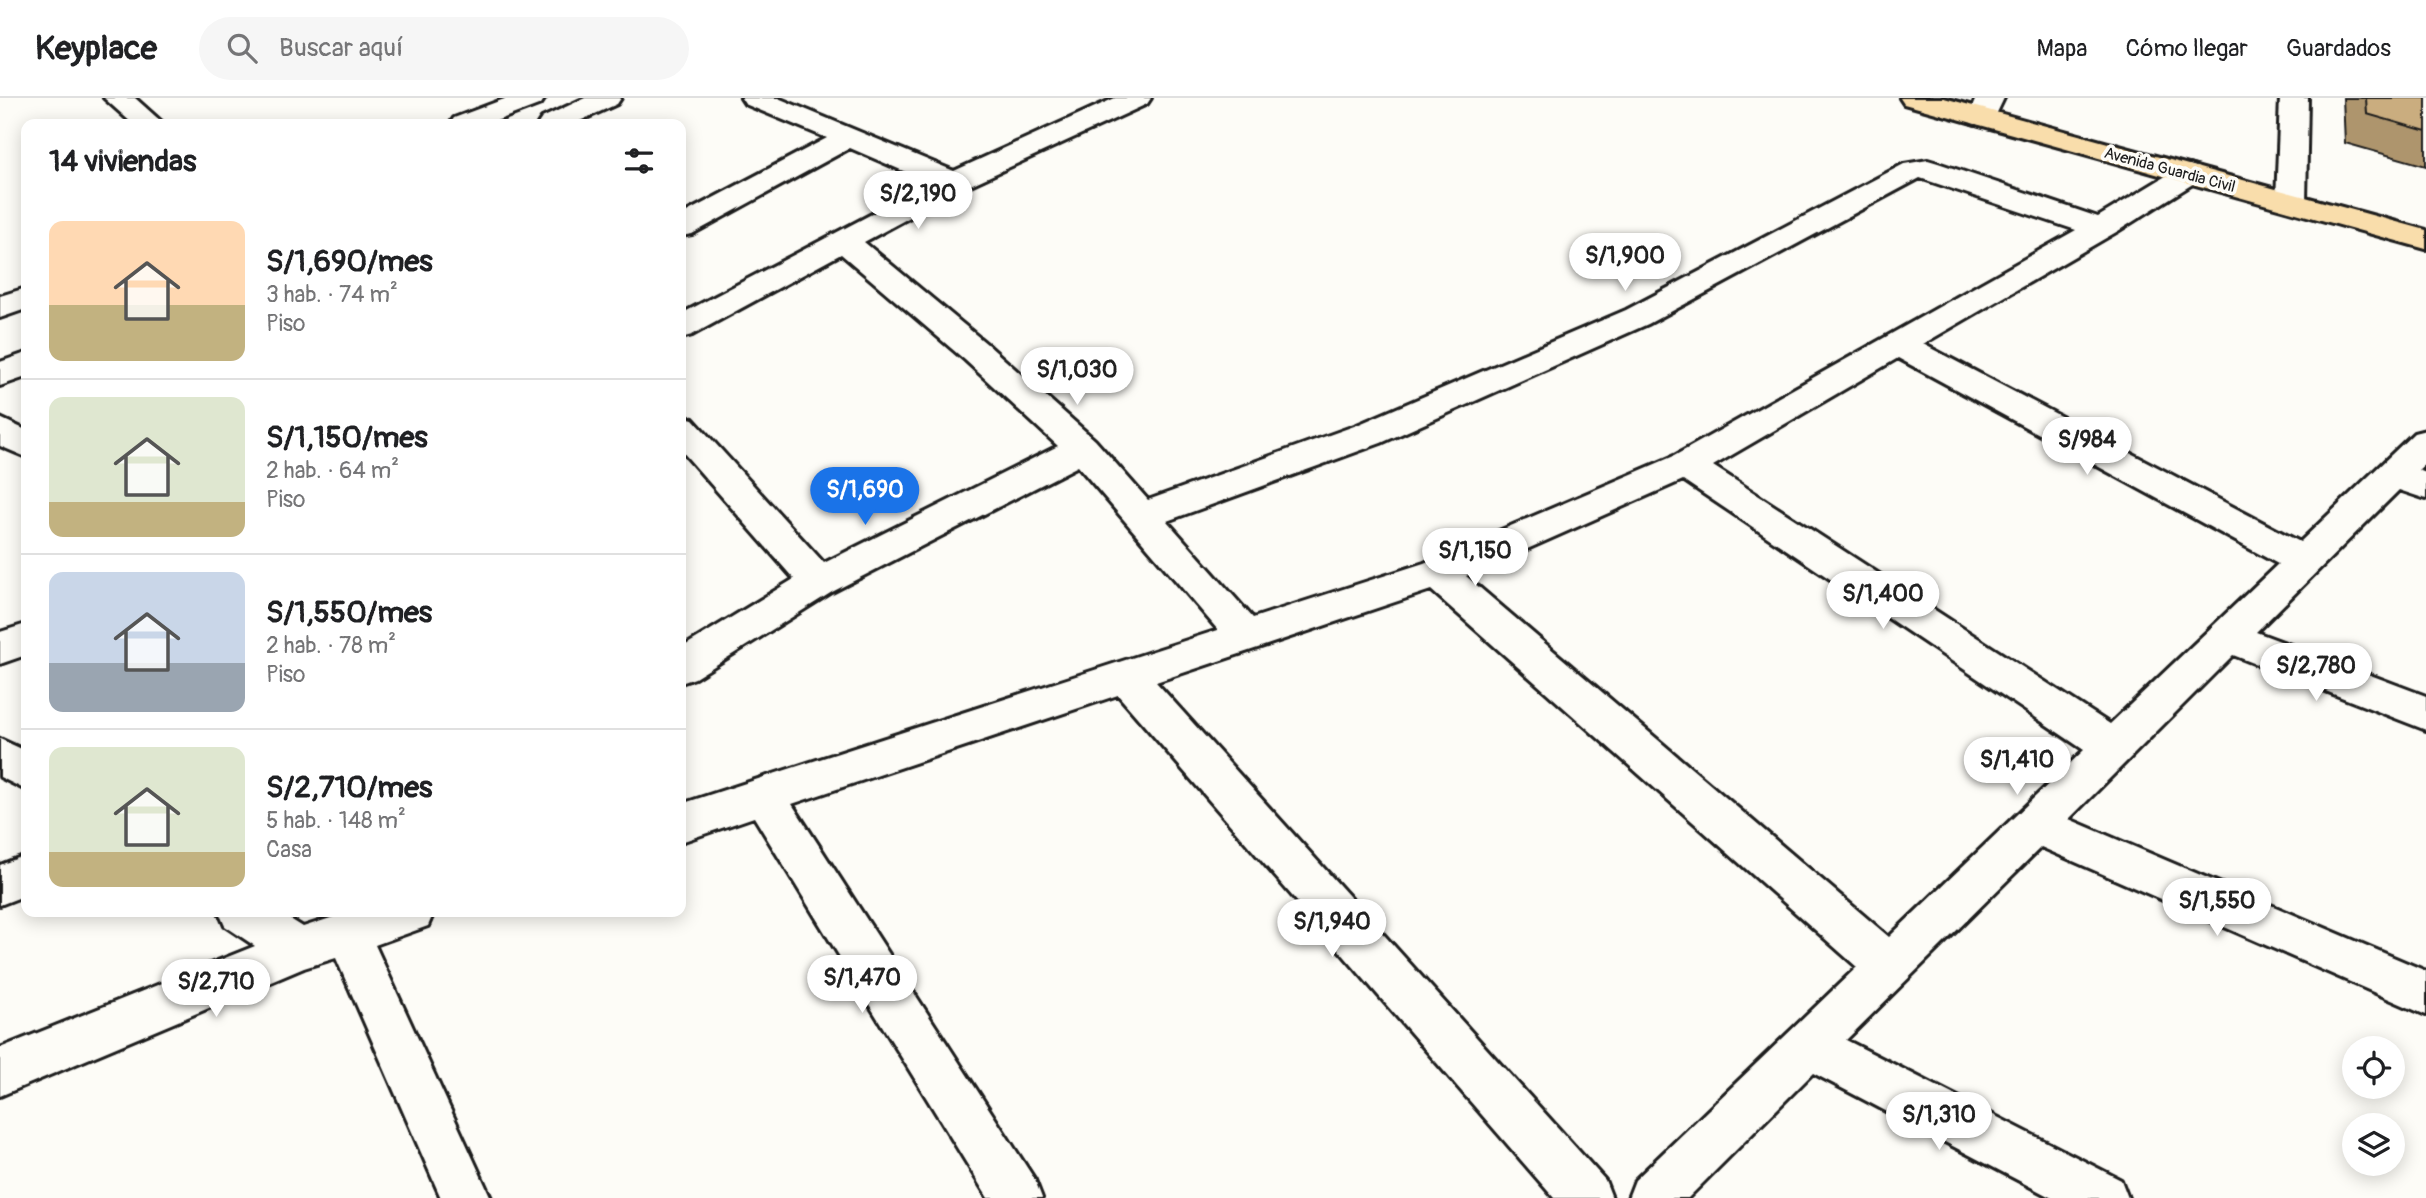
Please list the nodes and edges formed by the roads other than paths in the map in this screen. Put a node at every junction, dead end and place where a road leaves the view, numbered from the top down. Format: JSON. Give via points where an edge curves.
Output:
{"nodes":[{"id":1,"x":118,"y":98,"type":"edge"},
{"id":2,"x":531,"y":98,"type":"edge"},
{"id":3,"x":607,"y":98,"type":"edge"},
{"id":4,"x":755,"y":98,"type":"edge"},
{"id":5,"x":1137,"y":98,"type":"edge"},
{"id":6,"x":1914,"y":98,"type":"edge"},
{"id":7,"x":2294,"y":98,"type":"edge"},
{"id":8,"x":1986,"y":107,"type":"edge"},
{"id":9,"x":144,"y":119,"type":"edge"},
{"id":10,"x":477,"y":119,"type":"edge"},
{"id":11,"x":563,"y":119,"type":"edge"},
{"id":12,"x":849,"y":138,"type":"junction"},
{"id":13,"x":2189,"y":174,"type":"junction"},
{"id":14,"x":954,"y":182,"type":"junction"},
{"id":15,"x":2291,"y":202,"type":"junction"},
{"id":16,"x":686,"y":224,"type":"edge"},
{"id":17,"x":2101,"y":228,"type":"junction"},
{"id":18,"x":2426,"y":240,"type":"edge"},
{"id":19,"x":845,"y":242,"type":"junction"},
{"id":20,"x":21,"y":300,"type":"edge"},
{"id":21,"x":0,"y":308,"type":"edge"},
{"id":22,"x":686,"y":324,"type":"edge"},
{"id":23,"x":1897,"y":344,"type":"junction"},
{"id":24,"x":21,"y":365,"type":"edge"},
{"id":25,"x":0,"y":375,"type":"edge"},
{"id":26,"x":0,"y":430,"type":"edge"},
{"id":27,"x":686,"y":434,"type":"edge"},
{"id":28,"x":21,"y":442,"type":"edge"},
{"id":29,"x":2426,"y":442,"type":"edge"},
{"id":30,"x":1083,"y":449,"type":"junction"},
{"id":31,"x":1686,"y":465,"type":"junction"},
{"id":32,"x":2409,"y":480,"type":"edge"},
{"id":33,"x":1141,"y":516,"type":"junction"},
{"id":34,"x":2304,"y":561,"type":"junction"},
{"id":35,"x":1437,"y":573,"type":"junction"},
{"id":36,"x":819,"y":582,"type":"junction"},
{"id":37,"x":1246,"y":636,"type":"junction"},
{"id":38,"x":2227,"y":637,"type":"junction"},
{"id":39,"x":21,"y":641,"type":"edge"},
{"id":40,"x":0,"y":648,"type":"edge"},
{"id":41,"x":686,"y":664,"type":"edge"},
{"id":42,"x":1126,"y":676,"type":"junction"},
{"id":43,"x":2426,"y":713,"type":"edge"},
{"id":44,"x":2112,"y":747,"type":"junction"},
{"id":45,"x":0,"y":755,"type":"edge"},
{"id":46,"x":21,"y":769,"type":"edge"},
{"id":47,"x":764,"y":796,"type":"junction"},
{"id":48,"x":686,"y":821,"type":"edge"},
{"id":49,"x":2034,"y":824,"type":"junction"},
{"id":50,"x":21,"y":877,"type":"edge"},
{"id":51,"x":0,"y":885,"type":"edge"},
{"id":52,"x":249,"y":917,"type":"edge"},
{"id":53,"x":396,"y":917,"type":"edge"},
{"id":54,"x":346,"y":933,"type":"junction"},
{"id":55,"x":299,"y":949,"type":"junction"},
{"id":56,"x":1889,"y":966,"type":"junction"},
{"id":57,"x":2426,"y":993,"type":"edge"},
{"id":58,"x":1807,"y":1045,"type":"junction"},
{"id":59,"x":0,"y":1072,"type":"edge"},
{"id":60,"x":466,"y":1198,"type":"edge"},
{"id":61,"x":1017,"y":1198,"type":"edge"},
{"id":62,"x":1587,"y":1198,"type":"edge"},
{"id":63,"x":1653,"y":1198,"type":"edge"},
{"id":64,"x":2103,"y":1198,"type":"edge"}],
"edges":[{"from":1,"to":9,"type":"street"},
{"from":2,"to":10,"type":"street"},
{"from":3,"to":11,"type":"street"},
{"from":4,"to":12,"type":"street"},
{"from":5,"to":14,"type":"street"},
{"from":6,"to":8,"type":"highway","name":"Avenida Guardia Civil"},
{"from":7,"to":15,"type":"street"},
{"from":8,"to":13,"type":"highway","name":"Avenida Guardia Civil"},
{"from":12,"to":14,"type":"street"},
{"from":12,"to":16,"type":"street"},
{"from":13,"to":15,"type":"highway","name":"Avenida Guardia Civil"},
{"from":13,"to":17,"type":"street"},
{"from":14,"to":19,"type":"street"},
{"from":15,"to":18,"type":"highway","name":"Avenida Guardia Civil"},
{"from":17,"to":23,"type":"street"},
{"from":17,"to":33,"type":"street","via":[[1928,169],[1914,170],[1637,317],[1369,434]]},
{"from":19,"to":22,"type":"street"},
{"from":19,"to":30,"type":"street"},
{"from":20,"to":21,"type":"street"},
{"from":23,"to":31,"type":"street"},
{"from":23,"to":34,"type":"street"},
{"from":24,"to":25,"type":"street"},
{"from":26,"to":28,"type":"street"},
{"from":27,"to":36,"type":"street"},
{"from":29,"to":32,"type":"street"},
{"from":30,"to":33,"type":"street"},
{"from":30,"to":36,"type":"street"},
{"from":31,"to":35,"type":"street"},
{"from":31,"to":44,"type":"street"},
{"from":32,"to":34,"type":"street"},
{"from":33,"to":37,"type":"street"},
{"from":34,"to":38,"type":"street"},
{"from":35,"to":37,"type":"street"},
{"from":35,"to":56,"type":"street"},
{"from":36,"to":41,"type":"street"},
{"from":37,"to":42,"type":"street"},
{"from":38,"to":43,"type":"street"},
{"from":38,"to":44,"type":"street"},
{"from":39,"to":40,"type":"street"},
{"from":42,"to":47,"type":"street"},
{"from":42,"to":62,"type":"street"},
{"from":44,"to":49,"type":"street"},
{"from":45,"to":46,"type":"street"},
{"from":47,"to":48,"type":"street"},
{"from":47,"to":61,"type":"street"},
{"from":49,"to":56,"type":"street"},
{"from":49,"to":57,"type":"street"},
{"from":50,"to":51,"type":"street"},
{"from":52,"to":55,"type":"street"},
{"from":53,"to":54,"type":"street"},
{"from":54,"to":55,"type":"street"},
{"from":54,"to":60,"type":"street"},
{"from":55,"to":59,"type":"street"},
{"from":56,"to":58,"type":"street"},
{"from":58,"to":63,"type":"street"},
{"from":58,"to":64,"type":"street"}]}
